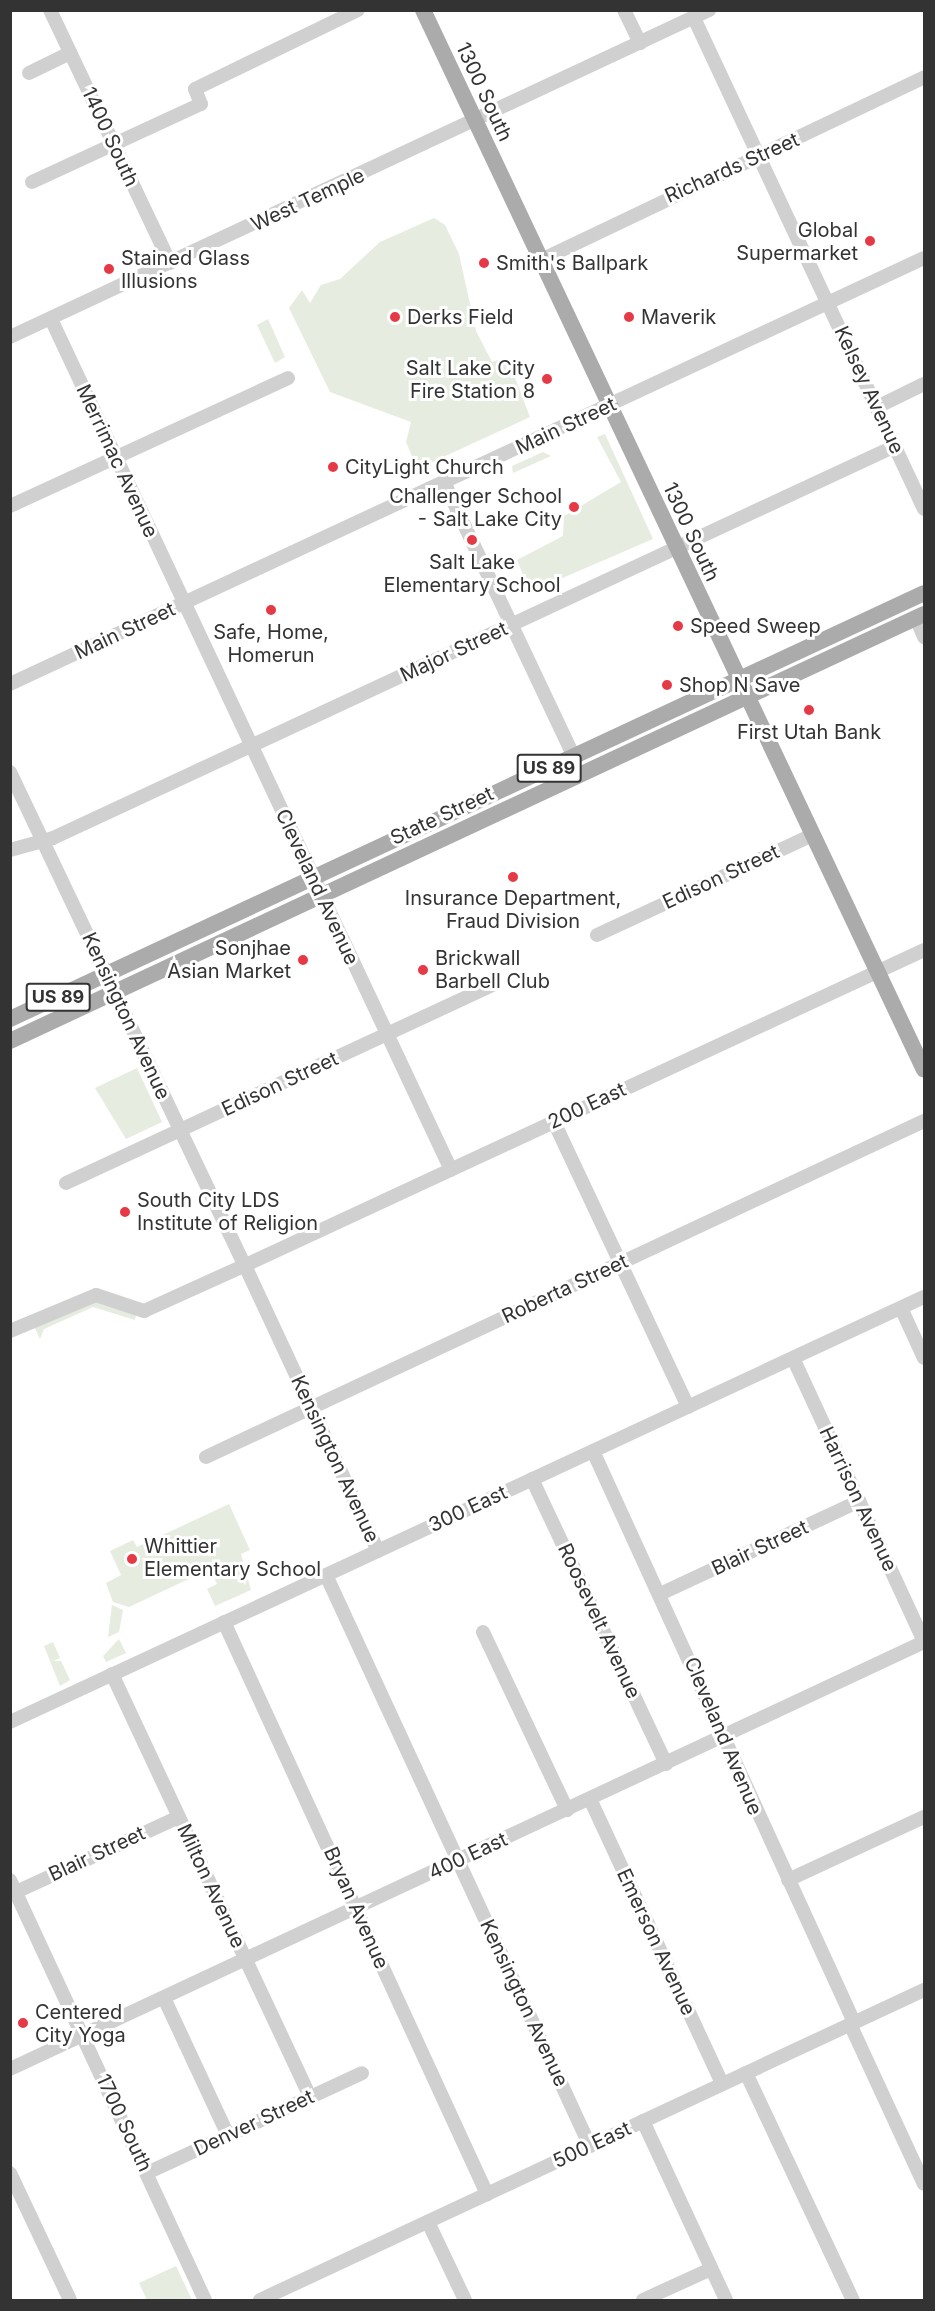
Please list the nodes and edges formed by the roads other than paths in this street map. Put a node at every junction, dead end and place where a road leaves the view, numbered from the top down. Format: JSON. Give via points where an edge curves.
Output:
{"nodes":[{"id":1,"x":50,"y":10,"type":"edge"},
{"id":2,"x":358,"y":10,"type":"edge"},
{"id":3,"x":423,"y":10,"type":"edge"},
{"id":4,"x":624,"y":10,"type":"edge"},
{"id":5,"x":710,"y":10,"type":"edge"},
{"id":6,"x":694,"y":18,"type":"junction"},
{"id":7,"x":640,"y":43,"type":"junction"},
{"id":8,"x":70,"y":53,"type":"junction"},
{"id":9,"x":29,"y":73,"type":"dead end"},
{"id":10,"x":924,"y":77,"type":"edge"},
{"id":11,"x":475,"y":123,"type":"junction"},
{"id":12,"x":113,"y":144,"type":"junction"},
{"id":13,"x":760,"y":159,"type":"junction"},
{"id":14,"x":32,"y":182,"type":"dead end"},
{"id":15,"x":924,"y":258,"type":"edge"},
{"id":16,"x":541,"y":260,"type":"junction"},
{"id":17,"x":170,"y":263,"type":"junction"},
{"id":18,"x":828,"y":303,"type":"junction"},
{"id":19,"x":51,"y":319,"type":"junction"},
{"id":20,"x":10,"y":337,"type":"edge"},
{"id":21,"x":288,"y":378,"type":"dead end"},
{"id":22,"x":924,"y":384,"type":"edge"},
{"id":23,"x":609,"y":406,"type":"junction"},
{"id":24,"x":877,"y":407,"type":"junction"},
{"id":25,"x":895,"y":446,"type":"junction"},
{"id":26,"x":116,"y":458,"type":"junction"},
{"id":27,"x":924,"y":474,"type":"edge"},
{"id":28,"x":911,"y":480,"type":"junction"},
{"id":29,"x":444,"y":482,"type":"junction"},
{"id":30,"x":10,"y":506,"type":"edge"},
{"id":31,"x":924,"y":509,"type":"edge"},
{"id":32,"x":676,"y":549,"type":"junction"},
{"id":33,"x":924,"y":593,"type":"edge"},
{"id":34,"x":184,"y":603,"type":"junction"},
{"id":35,"x":920,"y":616,"type":"edge"},
{"id":36,"x":512,"y":625,"type":"junction"},
{"id":37,"x":924,"y":637,"type":"edge"},
{"id":38,"x":738,"y":680,"type":"junction"},
{"id":39,"x":10,"y":684,"type":"edge"},
{"id":40,"x":747,"y":698,"type":"junction"},
{"id":41,"x":251,"y":746,"type":"junction"},
{"id":42,"x":574,"y":757,"type":"junction"},
{"id":43,"x":10,"y":772,"type":"edge"},
{"id":44,"x":812,"y":835,"type":"junction"},
{"id":45,"x":42,"y":839,"type":"junction"},
{"id":46,"x":10,"y":850,"type":"edge"},
{"id":47,"x":313,"y":878,"type":"junction"},
{"id":48,"x":321,"y":896,"type":"junction"},
{"id":49,"x":597,"y":935,"type":"dead end"},
{"id":50,"x":924,"y":950,"type":"edge"},
{"id":51,"x":879,"y":972,"type":"junction"},
{"id":52,"x":106,"y":975,"type":"junction"},
{"id":53,"x":494,"y":984,"type":"dead end"},
{"id":54,"x":114,"y":992,"type":"junction"},
{"id":55,"x":10,"y":1019,"type":"edge"},
{"id":56,"x":387,"y":1034,"type":"junction"},
{"id":57,"x":10,"y":1041,"type":"edge"},
{"id":58,"x":924,"y":1070,"type":"edge"},
{"id":59,"x":924,"y":1121,"type":"edge"},
{"id":60,"x":554,"y":1122,"type":"junction"},
{"id":61,"x":180,"y":1130,"type":"junction"},
{"id":62,"x":451,"y":1170,"type":"junction"},
{"id":63,"x":66,"y":1183,"type":"dead end"},
{"id":64,"x":620,"y":1263,"type":"junction"},
{"id":65,"x":244,"y":1265,"type":"junction"},
{"id":66,"x":924,"y":1297,"type":"edge"},
{"id":67,"x":901,"y":1308,"type":"junction"},
{"id":68,"x":10,"y":1331,"type":"edge"},
{"id":69,"x":792,"y":1358,"type":"junction"},
{"id":70,"x":924,"y":1358,"type":"edge"},
{"id":71,"x":688,"y":1407,"type":"junction"},
{"id":72,"x":311,"y":1408,"type":"junction"},
{"id":73,"x":593,"y":1451,"type":"junction"},
{"id":74,"x":206,"y":1457,"type":"dead end"},
{"id":75,"x":532,"y":1479,"type":"junction"},
{"id":76,"x":860,"y":1502,"type":"junction"},
{"id":77,"x":378,"y":1551,"type":"junction"},
{"id":78,"x":326,"y":1575,"type":"junction"},
{"id":79,"x":660,"y":1594,"type":"junction"},
{"id":80,"x":224,"y":1622,"type":"junction"},
{"id":81,"x":483,"y":1632,"type":"dead end"},
{"id":82,"x":924,"y":1641,"type":"edge"},
{"id":83,"x":112,"y":1674,"type":"junction"},
{"id":84,"x":10,"y":1722,"type":"edge"},
{"id":85,"x":723,"y":1737,"type":"junction"},
{"id":86,"x":666,"y":1764,"type":"junction"},
{"id":87,"x":590,"y":1799,"type":"junction"},
{"id":88,"x":567,"y":1810,"type":"junction"},
{"id":89,"x":179,"y":1816,"type":"junction"},
{"id":90,"x":924,"y":1817,"type":"edge"},
{"id":91,"x":459,"y":1861,"type":"junction"},
{"id":92,"x":788,"y":1880,"type":"junction"},
{"id":93,"x":13,"y":1886,"type":"edge"},
{"id":94,"x":356,"y":1908,"type":"junction"},
{"id":95,"x":246,"y":1960,"type":"junction"},
{"id":96,"x":924,"y":1990,"type":"edge"},
{"id":97,"x":164,"y":1998,"type":"junction"},
{"id":98,"x":852,"y":2023,"type":"junction"},
{"id":99,"x":83,"y":2036,"type":"junction"},
{"id":100,"x":10,"y":2069,"type":"edge"},
{"id":101,"x":362,"y":2073,"type":"dead end"},
{"id":102,"x":746,"y":2073,"type":"junction"},
{"id":103,"x":722,"y":2084,"type":"junction"},
{"id":104,"x":310,"y":2097,"type":"junction"},
{"id":105,"x":643,"y":2121,"type":"junction"},
{"id":106,"x":228,"y":2135,"type":"junction"},
{"id":107,"x":590,"y":2146,"type":"junction"},
{"id":108,"x":10,"y":2173,"type":"edge"},
{"id":109,"x":147,"y":2173,"type":"junction"},
{"id":110,"x":924,"y":2184,"type":"edge"},
{"id":111,"x":487,"y":2194,"type":"junction"},
{"id":112,"x":428,"y":2222,"type":"junction"},
{"id":113,"x":711,"y":2269,"type":"junction"},
{"id":114,"x":70,"y":2301,"type":"edge"},
{"id":115,"x":206,"y":2301,"type":"edge"},
{"id":116,"x":260,"y":2301,"type":"edge"},
{"id":117,"x":465,"y":2301,"type":"edge"},
{"id":118,"x":643,"y":2301,"type":"edge"},
{"id":119,"x":726,"y":2301,"type":"edge"},
{"id":120,"x":852,"y":2301,"type":"edge"}],
"edges":[{"from":1,"to":8,"type":"street","name":"1400 South"},
{"from":2,"to":12,"type":"street","via":[[195,88],[201,104]]},
{"from":3,"to":11,"type":"main road","name":"1300 South"},
{"from":4,"to":7,"type":"street"},
{"from":5,"to":6,"type":"street","name":"West Temple"},
{"from":6,"to":7,"type":"street","name":"West Temple"},
{"from":6,"to":13,"type":"street","name":"Kelsey Avenue"},
{"from":7,"to":11,"type":"street","name":"West Temple"},
{"from":8,"to":9,"type":"street"},
{"from":8,"to":12,"type":"street","name":"1400 South"},
{"from":10,"to":13,"type":"street","name":"Richards Street"},
{"from":11,"to":16,"type":"main road","name":"1300 South"},
{"from":11,"to":17,"type":"street","name":"West Temple"},
{"from":12,"to":14,"type":"street"},
{"from":12,"to":17,"type":"street","name":"1400 South"},
{"from":13,"to":16,"type":"street","name":"Richards Street","via":[[694,184]]},
{"from":13,"to":18,"type":"street","name":"Kelsey Avenue"},
{"from":15,"to":18,"type":"street","name":"Main Street"},
{"from":16,"to":23,"type":"main road","name":"1300 South"},
{"from":17,"to":19,"type":"street","name":"West Temple"},
{"from":18,"to":23,"type":"street","name":"Main Street"},
{"from":18,"to":24,"type":"street","name":"Kelsey Avenue"},
{"from":19,"to":20,"type":"street","name":"West Temple"},
{"from":19,"to":26,"type":"street","name":"Merrimac Avenue"},
{"from":21,"to":26,"type":"street"},
{"from":22,"to":24,"type":"street"},
{"from":23,"to":29,"type":"street","name":"Main Street"},
{"from":23,"to":32,"type":"main road","name":"1300 South"},
{"from":24,"to":25,"type":"street","name":"Kelsey Avenue"},
{"from":25,"to":28,"type":"street","name":"Kelsey Avenue"},
{"from":25,"to":32,"type":"street","name":"Major Street"},
{"from":26,"to":30,"type":"street"},
{"from":26,"to":34,"type":"street","name":"Merrimac Avenue"},
{"from":27,"to":28,"type":"street"},
{"from":28,"to":31,"type":"street","name":"Kelsey Avenue"},
{"from":29,"to":34,"type":"street","name":"Main Street"},
{"from":29,"to":36,"type":"street"},
{"from":32,"to":36,"type":"street","name":"Major Street"},
{"from":32,"to":38,"type":"main road","name":"1300 South"},
{"from":33,"to":38,"type":"main road","name":"State Street","number":"US 89"},
{"from":34,"to":39,"type":"street","name":"Main Street"},
{"from":34,"to":41,"type":"street","name":"Cleveland Avenue"},
{"from":35,"to":37,"type":"street"},
{"from":35,"to":40,"type":"main road","name":"State Street","number":"US 89"},
{"from":36,"to":41,"type":"street","name":"Major Street"},
{"from":36,"to":42,"type":"street"},
{"from":38,"to":40,"type":"main road","name":"1300 South"},
{"from":38,"to":42,"type":"main road","name":"State Street","number":"US 89"},
{"from":40,"to":44,"type":"main road","name":"1300 South"},
{"from":40,"to":48,"type":"main road","name":"State Street","number":"US 89"},
{"from":41,"to":45,"type":"street","name":"Major Street"},
{"from":41,"to":47,"type":"street","name":"Cleveland Avenue"},
{"from":42,"to":47,"type":"main road","name":"State Street","number":"US 89"},
{"from":43,"to":45,"type":"street","name":"Kensington Avenue"},
{"from":44,"to":49,"type":"street","name":"Edison Street"},
{"from":44,"to":51,"type":"main road","name":"1300 South"},
{"from":45,"to":46,"type":"street","name":"Major Street"},
{"from":45,"to":52,"type":"street","name":"Kensington Avenue"},
{"from":47,"to":48,"type":"street","name":"Cleveland Avenue"},
{"from":47,"to":52,"type":"main road","name":"State Street","number":"US 89"},
{"from":48,"to":54,"type":"main road","name":"State Street","number":"US 89"},
{"from":48,"to":56,"type":"street","name":"Cleveland Avenue"},
{"from":50,"to":51,"type":"street","name":"200 East"},
{"from":51,"to":58,"type":"main road","name":"1300 South"},
{"from":51,"to":60,"type":"street","name":"200 East"},
{"from":52,"to":54,"type":"street","name":"Kensington Avenue"},
{"from":52,"to":55,"type":"main road","name":"State Street","number":"US 89"},
{"from":53,"to":56,"type":"street","name":"Edison Street"},
{"from":54,"to":57,"type":"main road","name":"State Street","number":"US 89"},
{"from":54,"to":61,"type":"street","name":"Kensington Avenue"},
{"from":56,"to":61,"type":"street","name":"Edison Street"},
{"from":56,"to":62,"type":"street","name":"Cleveland Avenue"},
{"from":59,"to":64,"type":"street","name":"Roberta Street"},
{"from":60,"to":62,"type":"street","name":"200 East"},
{"from":60,"to":64,"type":"street"},
{"from":61,"to":63,"type":"street","name":"Edison Street"},
{"from":61,"to":65,"type":"street","name":"Kensington Avenue"},
{"from":62,"to":65,"type":"street","name":"200 East"},
{"from":64,"to":71,"type":"street"},
{"from":64,"to":72,"type":"street","name":"Roberta Street"},
{"from":65,"to":68,"type":"street","name":"200 East","via":[[144,1311],[96,1294]]},
{"from":65,"to":72,"type":"street","name":"Kensington Avenue"},
{"from":66,"to":67,"type":"street","name":"300 East"},
{"from":67,"to":69,"type":"street","name":"300 East"},
{"from":67,"to":70,"type":"street"},
{"from":69,"to":71,"type":"street","name":"300 East"},
{"from":69,"to":76,"type":"street","name":"Harrison Avenue"},
{"from":71,"to":73,"type":"street","name":"300 East"},
{"from":72,"to":74,"type":"street","name":"Roberta Street"},
{"from":72,"to":77,"type":"street","name":"Kensington Avenue"},
{"from":73,"to":75,"type":"street","name":"300 East"},
{"from":73,"to":79,"type":"street","name":"Cleveland Avenue"},
{"from":75,"to":77,"type":"street","name":"300 East"},
{"from":75,"to":86,"type":"street","name":"Roosevelt Avenue"},
{"from":76,"to":79,"type":"street","name":"Blair Street"},
{"from":76,"to":82,"type":"street","name":"Harrison Avenue"},
{"from":77,"to":78,"type":"street","name":"300 East"},
{"from":78,"to":80,"type":"street","name":"300 East"},
{"from":78,"to":91,"type":"street","name":"Kensington Avenue"},
{"from":79,"to":85,"type":"street","name":"Cleveland Avenue"},
{"from":80,"to":83,"type":"street","name":"300 East"},
{"from":80,"to":94,"type":"street","name":"Bryan Avenue"},
{"from":81,"to":88,"type":"street"},
{"from":82,"to":85,"type":"street","name":"400 East"},
{"from":83,"to":84,"type":"street","name":"300 East"},
{"from":83,"to":89,"type":"street","name":"Milton Avenue"},
{"from":85,"to":86,"type":"street","name":"400 East"},
{"from":85,"to":92,"type":"street","name":"Cleveland Avenue"},
{"from":86,"to":87,"type":"street","name":"400 East"},
{"from":87,"to":88,"type":"street","name":"400 East"},
{"from":87,"to":103,"type":"street","name":"Emerson Avenue"},
{"from":88,"to":91,"type":"street","name":"400 East"},
{"from":89,"to":93,"type":"street","name":"Blair Street"},
{"from":89,"to":95,"type":"street","name":"Milton Avenue"},
{"from":90,"to":92,"type":"street"},
{"from":91,"to":94,"type":"street","name":"400 East"},
{"from":91,"to":107,"type":"street","name":"Kensington Avenue"},
{"from":92,"to":98,"type":"street","name":"Cleveland Avenue"},
{"from":93,"to":99,"type":"street","name":"1700 South"},
{"from":94,"to":95,"type":"street","name":"400 East"},
{"from":94,"to":111,"type":"street","name":"Bryan Avenue"},
{"from":95,"to":97,"type":"street","name":"400 East"},
{"from":95,"to":104,"type":"street","name":"Milton Avenue"},
{"from":96,"to":98,"type":"street","name":"500 East"},
{"from":97,"to":99,"type":"street","name":"400 East"},
{"from":97,"to":106,"type":"street"},
{"from":98,"to":102,"type":"street","name":"500 East"},
{"from":98,"to":110,"type":"street","name":"Cleveland Avenue"},
{"from":99,"to":100,"type":"street","name":"400 East"},
{"from":99,"to":109,"type":"street","name":"1700 South"},
{"from":101,"to":104,"type":"street","name":"Denver Street"},
{"from":102,"to":103,"type":"street","name":"500 East"},
{"from":102,"to":120,"type":"street"},
{"from":103,"to":105,"type":"street","name":"500 East"},
{"from":104,"to":106,"type":"street","name":"Denver Street"},
{"from":105,"to":107,"type":"street","name":"500 East"},
{"from":105,"to":113,"type":"street"},
{"from":106,"to":109,"type":"street","name":"Denver Street"},
{"from":107,"to":111,"type":"street","name":"500 East"},
{"from":108,"to":114,"type":"street"},
{"from":109,"to":115,"type":"street","name":"1700 South"},
{"from":111,"to":112,"type":"street","name":"500 East"},
{"from":112,"to":116,"type":"street","name":"500 East"},
{"from":112,"to":117,"type":"street"},
{"from":113,"to":118,"type":"street"},
{"from":113,"to":119,"type":"street"}]}
